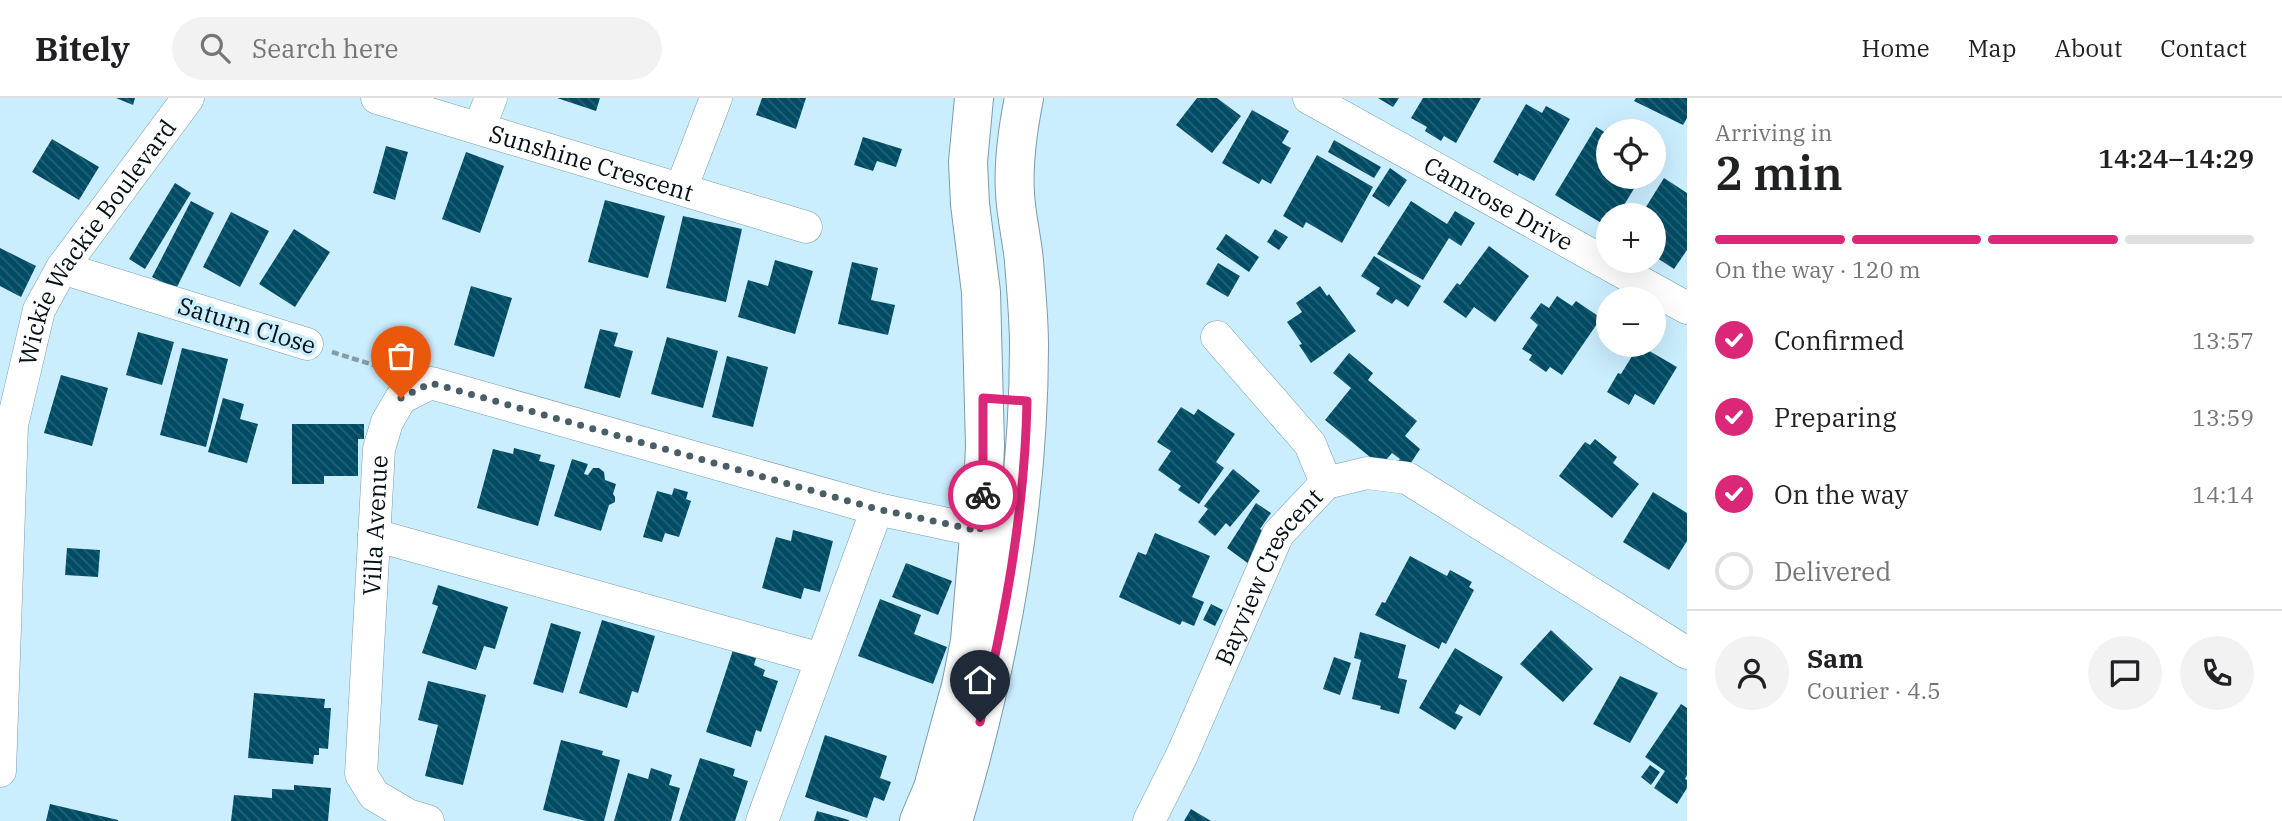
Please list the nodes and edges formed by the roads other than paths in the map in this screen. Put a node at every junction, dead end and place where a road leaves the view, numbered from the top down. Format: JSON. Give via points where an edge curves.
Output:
{"nodes":[{"id":1,"x":188,"y":98,"type":"edge"},
{"id":2,"x":377,"y":98,"type":"edge"},
{"id":3,"x":491,"y":98,"type":"edge"},
{"id":4,"x":716,"y":98,"type":"edge"},
{"id":5,"x":974,"y":98,"type":"edge"},
{"id":6,"x":1024,"y":98,"type":"edge"},
{"id":7,"x":1309,"y":98,"type":"edge"},
{"id":8,"x":479,"y":128,"type":"junction"},
{"id":9,"x":681,"y":189,"type":"junction"},
{"id":10,"x":806,"y":227,"type":"dead end"},
{"id":11,"x":62,"y":268,"type":"junction"},
{"id":12,"x":1687,"y":308,"type":"edge"},
{"id":13,"x":1217,"y":337,"type":"dead end"},
{"id":14,"x":307,"y":344,"type":"road end"},
{"id":15,"x":983,"y":398,"type":"junction"},
{"id":16,"x":1027,"y":401,"type":"junction"},
{"id":17,"x":1326,"y":483,"type":"junction"},
{"id":18,"x":877,"y":509,"type":"junction"},
{"id":19,"x":980,"y":531,"type":"junction"},
{"id":20,"x":374,"y":535,"type":"junction"},
{"id":21,"x":1687,"y":653,"type":"edge"},
{"id":22,"x":821,"y":659,"type":"junction"},
{"id":23,"x":0,"y":772,"type":"edge"},
{"id":24,"x":428,"y":821,"type":"edge"},
{"id":25,"x":762,"y":821,"type":"edge"},
{"id":26,"x":919,"y":821,"type":"edge"},
{"id":27,"x":953,"y":821,"type":"edge"},
{"id":28,"x":1149,"y":821,"type":"edge"}],
"edges":[{"from":1,"to":11,"type":"street","name":"Wickie Wackie Boulevard"},
{"from":2,"to":8,"type":"street","name":"Sunshine Crescent"},
{"from":3,"to":8,"type":"street"},
{"from":4,"to":9,"type":"street"},
{"from":5,"to":15,"type":"highway","via":[[968,162],[981,292]]},
{"from":6,"to":16,"type":"highway","via":[[1015,192],[1029,344]]},
{"from":7,"to":12,"type":"street","name":"Camrose Drive"},
{"from":8,"to":9,"type":"street","name":"Sunshine Crescent"},
{"from":9,"to":10,"type":"street","name":"Sunshine Crescent"},
{"from":11,"to":14,"type":"street","name":"Saturn Close"},
{"from":11,"to":23,"type":"street","name":"Wickie Wackie Boulevard","via":[[39,310],[12,425]]},
{"from":13,"to":17,"type":"street","via":[[1310,444]]},
{"from":15,"to":16,"type":"highway"},
{"from":15,"to":19,"type":"highway"},
{"from":16,"to":27,"type":"highway","via":[[1013,561],[997,654]]},
{"from":17,"to":21,"type":"street","name":"Bayview Crescent","via":[[1367,473],[1407,478]]},
{"from":17,"to":28,"type":"street","name":"Bayview Crescent","via":[[1278,534]]},
{"from":18,"to":19,"type":"street"},
{"from":18,"to":20,"type":"street","name":"Villa Avenue","via":[[431,383],[401,398],[387,422],[379,449]]},
{"from":18,"to":22,"type":"street"},
{"from":19,"to":26,"type":"highway","via":[[961,686],[933,788]]},
{"from":20,"to":22,"type":"street"},
{"from":20,"to":24,"type":"street","name":"Villa Avenue","via":[[361,774],[374,795]]},
{"from":22,"to":25,"type":"street"}]}
